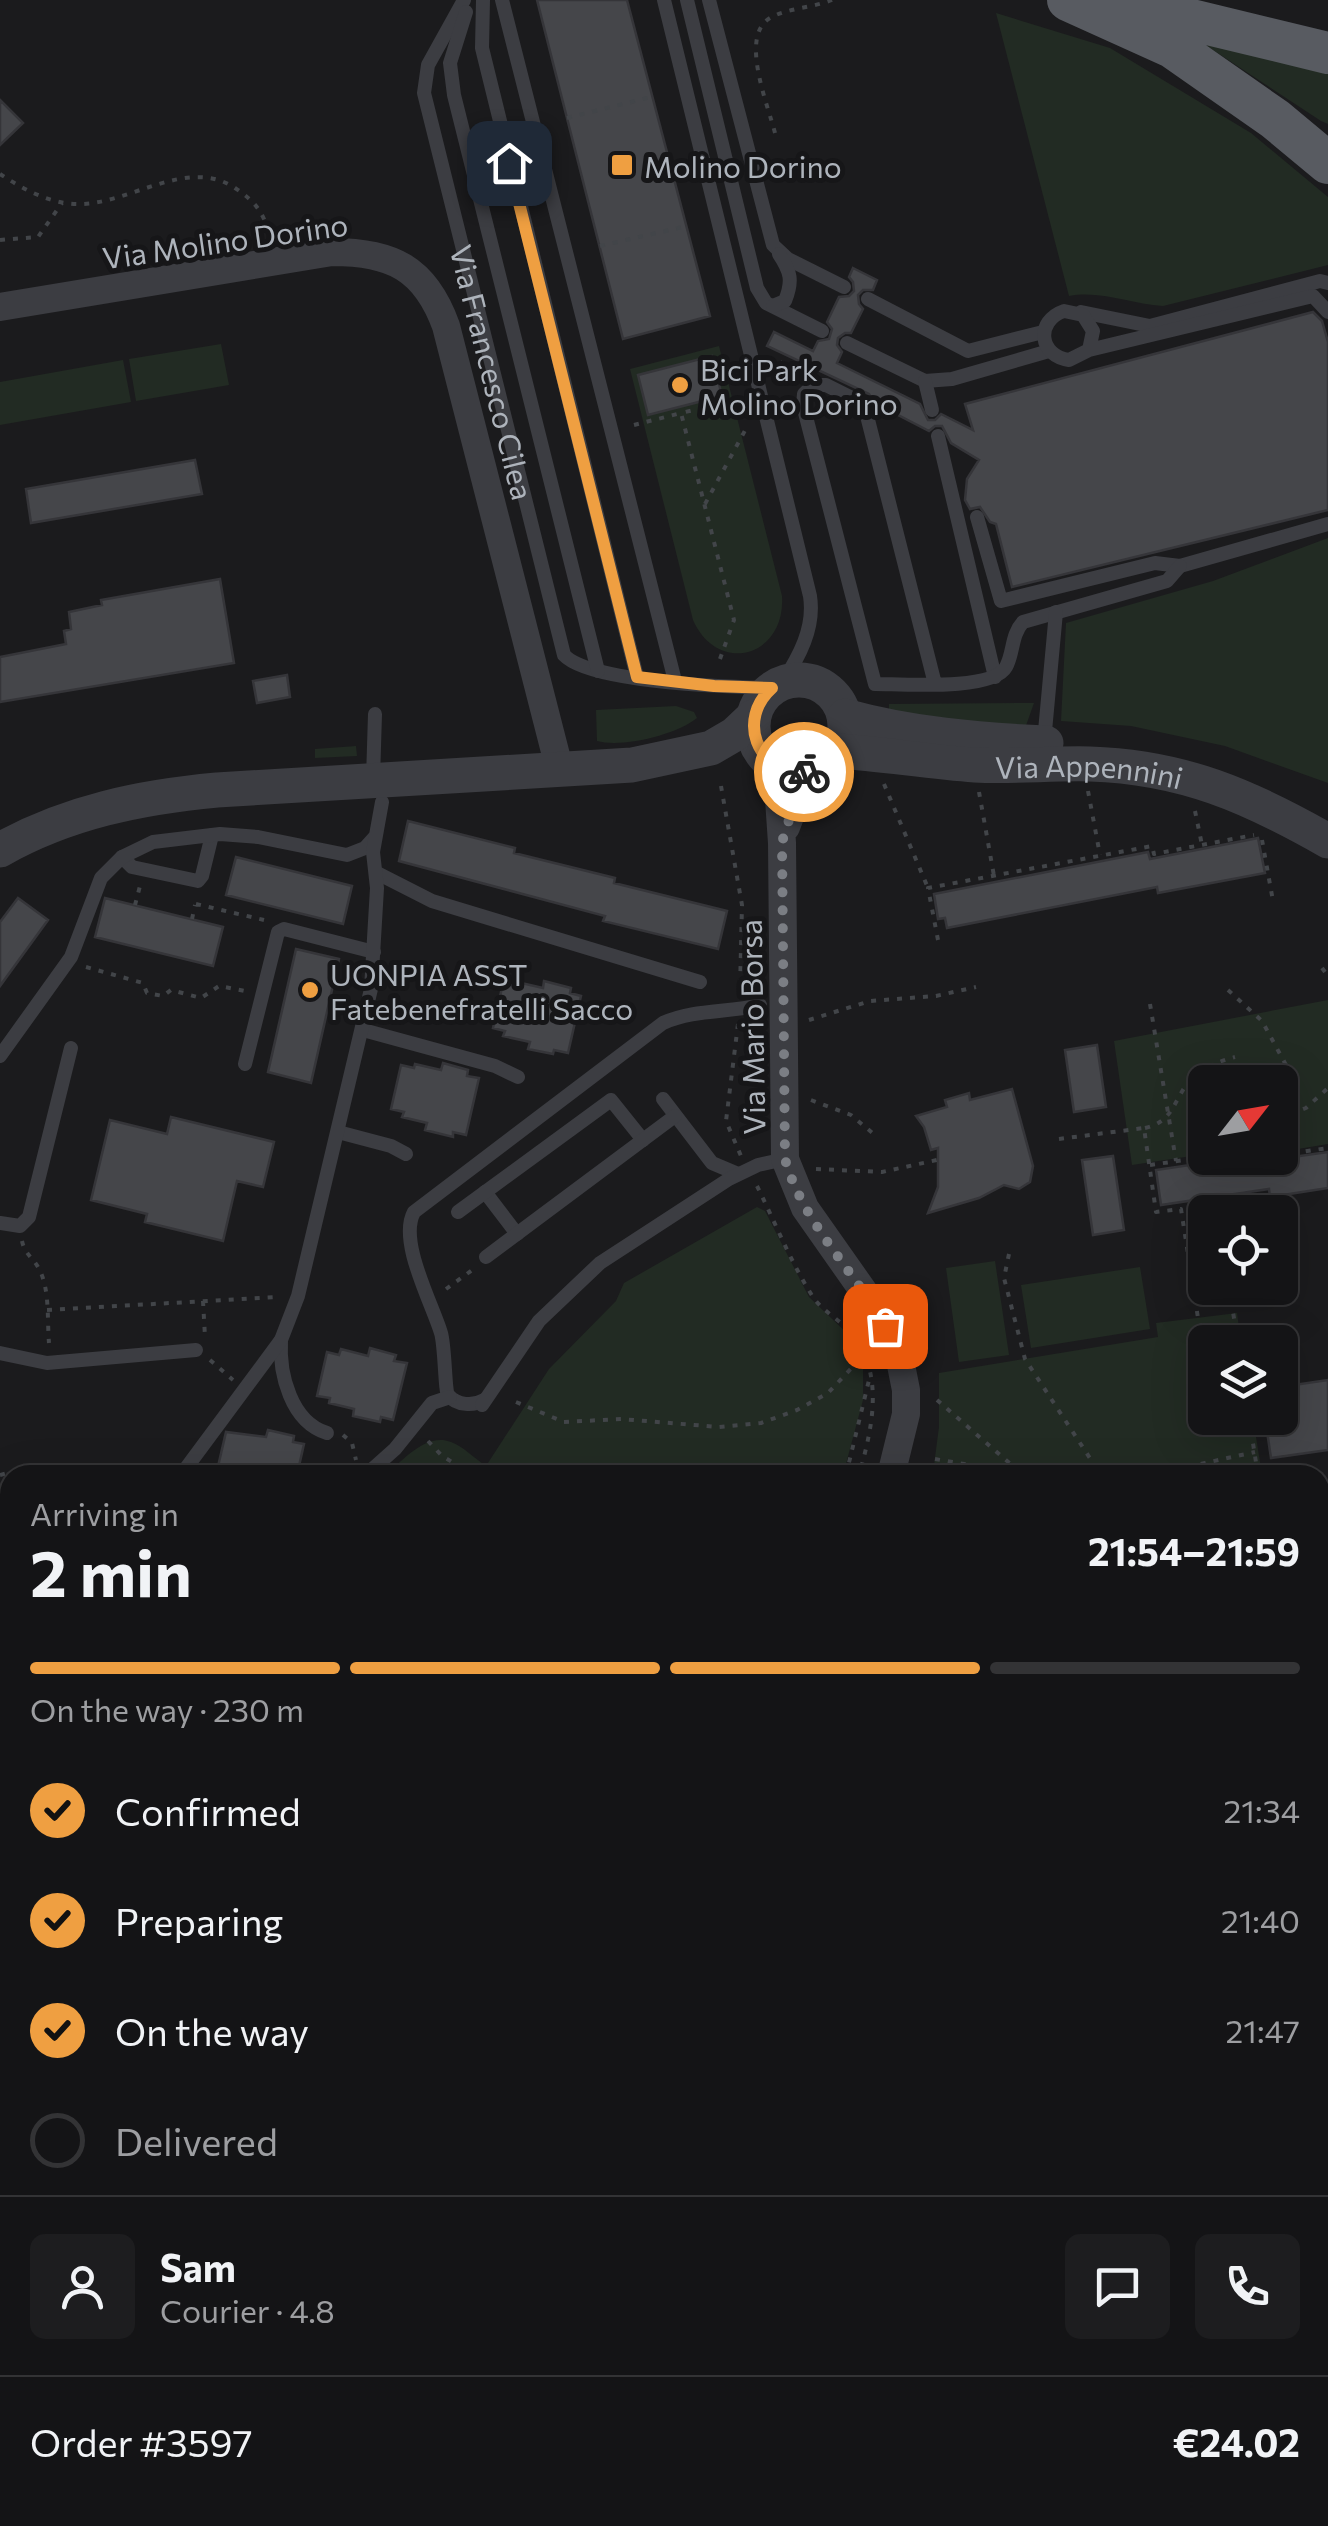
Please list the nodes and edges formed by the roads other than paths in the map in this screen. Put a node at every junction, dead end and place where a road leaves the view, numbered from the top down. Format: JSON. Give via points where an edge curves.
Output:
{"nodes":[{"id":1,"x":468,"y":0,"type":"edge"},
{"id":2,"x":483,"y":0,"type":"edge"},
{"id":3,"x":664,"y":0,"type":"edge"},
{"id":4,"x":687,"y":0,"type":"edge"},
{"id":5,"x":709,"y":0,"type":"edge"},
{"id":6,"x":1074,"y":2,"type":"edge"},
{"id":7,"x":505,"y":5,"type":"edge"},
{"id":8,"x":1328,"y":53,"type":"edge"},
{"id":9,"x":1275,"y":119,"type":"junction"},
{"id":10,"x":1328,"y":146,"type":"edge"},
{"id":11,"x":1328,"y":163,"type":"edge"},
{"id":12,"x":773,"y":246,"type":"junction"},
{"id":13,"x":1328,"y":283,"type":"edge"},
{"id":14,"x":844,"y":287,"type":"dead end"},
{"id":15,"x":868,"y":300,"type":"dead end"},
{"id":16,"x":773,"y":306,"type":"junction"},
{"id":17,"x":0,"y":307,"type":"edge"},
{"id":18,"x":1075,"y":311,"type":"junction"},
{"id":19,"x":1328,"y":312,"type":"edge"},
{"id":20,"x":822,"y":331,"type":"dead end"},
{"id":21,"x":1043,"y":332,"type":"junction"},
{"id":22,"x":847,"y":343,"type":"dead end"},
{"id":23,"x":1089,"y":350,"type":"junction"},
{"id":24,"x":1049,"y":352,"type":"junction"},
{"id":25,"x":925,"y":381,"type":"junction"},
{"id":26,"x":932,"y":410,"type":"dead end"},
{"id":27,"x":938,"y":436,"type":"dead end"},
{"id":28,"x":977,"y":517,"type":"dead end"},
{"id":29,"x":1328,"y":524,"type":"edge"},
{"id":30,"x":1180,"y":566,"type":"junction"},
{"id":31,"x":1056,"y":612,"type":"junction"},
{"id":32,"x":598,"y":670,"type":"junction"},
{"id":33,"x":637,"y":677,"type":"junction"},
{"id":34,"x":995,"y":677,"type":"junction"},
{"id":35,"x":675,"y":681,"type":"junction"},
{"id":36,"x":935,"y":684,"type":"junction"},
{"id":37,"x":769,"y":696,"type":"junction"},
{"id":38,"x":374,"y":714,"type":"dead end"},
{"id":39,"x":844,"y":716,"type":"junction"},
{"id":40,"x":1044,"y":743,"type":"junction"},
{"id":41,"x":700,"y":752,"type":"junction"},
{"id":42,"x":827,"y":760,"type":"junction"},
{"id":43,"x":769,"y":762,"type":"junction"},
{"id":44,"x":560,"y":771,"type":"junction"},
{"id":45,"x":378,"y":791,"type":"junction"},
{"id":46,"x":1328,"y":815,"type":"edge"},
{"id":47,"x":212,"y":835,"type":"junction"},
{"id":48,"x":374,"y":838,"type":"junction"},
{"id":49,"x":1328,"y":841,"type":"edge"},
{"id":50,"x":782,"y":842,"type":"junction"},
{"id":51,"x":0,"y":850,"type":"edge"},
{"id":52,"x":122,"y":856,"type":"junction"},
{"id":53,"x":376,"y":873,"type":"junction"},
{"id":54,"x":374,"y":952,"type":"junction"},
{"id":55,"x":700,"y":982,"type":"dead end"},
{"id":56,"x":760,"y":1005,"type":"dead end"},
{"id":57,"x":363,"y":1030,"type":"junction"},
{"id":58,"x":71,"y":1048,"type":"dead end"},
{"id":59,"x":0,"y":1056,"type":"edge"},
{"id":60,"x":245,"y":1064,"type":"dead end"},
{"id":61,"x":518,"y":1077,"type":"dead end"},
{"id":62,"x":663,"y":1099,"type":"dead end"},
{"id":63,"x":676,"y":1116,"type":"junction"},
{"id":64,"x":338,"y":1132,"type":"junction"},
{"id":65,"x":643,"y":1140,"type":"junction"},
{"id":66,"x":406,"y":1154,"type":"dead end"},
{"id":67,"x":785,"y":1159,"type":"junction"},
{"id":68,"x":741,"y":1167,"type":"junction"},
{"id":69,"x":486,"y":1192,"type":"junction"},
{"id":70,"x":458,"y":1212,"type":"dead end"},
{"id":71,"x":0,"y":1223,"type":"edge"},
{"id":72,"x":517,"y":1234,"type":"junction"},
{"id":73,"x":486,"y":1257,"type":"road end"},
{"id":74,"x":281,"y":1340,"type":"junction"},
{"id":75,"x":196,"y":1350,"type":"dead end"},
{"id":76,"x":0,"y":1354,"type":"edge"},
{"id":77,"x":450,"y":1397,"type":"junction"},
{"id":78,"x":327,"y":1433,"type":"road end"},
{"id":79,"x":187,"y":1465,"type":"edge"},
{"id":80,"x":377,"y":1465,"type":"edge"},
{"id":81,"x":893,"y":1465,"type":"edge"}],
"edges":[{"from":1,"to":32,"type":"lane","name":"Via Francesco Cilea","via":[[452,49],[454,95]]},
{"from":1,"to":32,"type":"lane","name":"Via Francesco Cilea","via":[[428,65],[424,92],[561,647],[569,660]]},
{"from":2,"to":33,"type":"lane","via":[[482,48]]},
{"from":3,"to":37,"type":"lane","via":[[810,596],[807,634]]},
{"from":4,"to":16,"type":"lane","via":[[757,288]]},
{"from":5,"to":12,"type":"lane"},
{"from":6,"to":8,"type":"main road","via":[[1126,4]]},
{"from":6,"to":9,"type":"main road","via":[[1172,47]]},
{"from":7,"to":35,"type":"lane"},
{"from":9,"to":10,"type":"main road"},
{"from":9,"to":11,"type":"main road"},
{"from":12,"to":14,"type":"lane"},
{"from":12,"to":16,"type":"lane","via":[[792,284],[785,301]]},
{"from":13,"to":18,"type":"lane","via":[[1150,326]]},
{"from":15,"to":21,"type":"lane","via":[[968,351]]},
{"from":16,"to":20,"type":"lane"},
{"from":17,"to":44,"type":"street","name":"Via Molino Dorino","via":[[332,252],[374,254],[408,269],[439,307]]},
{"from":18,"to":21,"type":"lane","via":[[1056,314]]},
{"from":18,"to":23,"type":"lane","via":[[1093,330]]},
{"from":19,"to":23,"type":"lane","via":[[1313,296]]},
{"from":21,"to":24,"type":"lane"},
{"from":22,"to":25,"type":"lane"},
{"from":23,"to":24,"type":"lane","via":[[1069,360]]},
{"from":24,"to":25,"type":"lane"},
{"from":25,"to":26,"type":"lane"},
{"from":27,"to":34,"type":"lane"},
{"from":28,"to":30,"type":"lane","via":[[1001,601],[1155,562]]},
{"from":29,"to":30,"type":"lane"},
{"from":30,"to":31,"type":"lane","via":[[1167,581]]},
{"from":31,"to":34,"type":"lane","via":[[1017,628],[1006,668]]},
{"from":31,"to":40,"type":"lane"},
{"from":32,"to":33,"type":"lane","name":"Via Francesco Cilea"},
{"from":33,"to":35,"type":"lane","name":"Via Francesco Cilea"},
{"from":34,"to":36,"type":"lane"},
{"from":35,"to":37,"type":"lane","name":"Via Francesco Cilea"},
{"from":36,"to":36,"type":"lane","via":[[864,404],[814,385],[803,405],[875,684]]},
{"from":37,"to":39,"type":"street","via":[[793,680],[817,683],[838,700]]},
{"from":37,"to":41,"type":"street","via":[[735,734]]},
{"from":37,"to":43,"type":"street","via":[[754,737]]},
{"from":38,"to":45,"type":"lane"},
{"from":39,"to":40,"type":"street","name":"Via Appennini","via":[[880,726]]},
{"from":39,"to":42,"type":"street","via":[[845,733]]},
{"from":40,"to":46,"type":"street","name":"Via Appennini","via":[[1203,760]]},
{"from":41,"to":43,"type":"street"},
{"from":41,"to":44,"type":"street"},
{"from":42,"to":43,"type":"street","via":[[796,772]]},
{"from":42,"to":49,"type":"street","name":"Via Appennini","via":[[1156,770],[1217,786]]},
{"from":42,"to":50,"type":"street","name":"Via Mario Borsa","via":[[795,801]]},
{"from":43,"to":50,"type":"street","name":"Via Mario Borsa"},
{"from":44,"to":45,"type":"street"},
{"from":45,"to":48,"type":"lane"},
{"from":45,"to":51,"type":"street","via":[[212,790],[124,802]]},
{"from":47,"to":48,"type":"lane","via":[[347,854]]},
{"from":47,"to":52,"type":"lane","via":[[153,842]]},
{"from":47,"to":52,"type":"lane","via":[[198,881],[132,866]]},
{"from":48,"to":53,"type":"lane"},
{"from":50,"to":67,"type":"street","name":"Via Mario Borsa"},
{"from":52,"to":59,"type":"lane","via":[[101,878],[67,962]]},
{"from":53,"to":54,"type":"lane"},
{"from":53,"to":55,"type":"lane","via":[[432,901]]},
{"from":54,"to":57,"type":"lane"},
{"from":54,"to":60,"type":"lane","via":[[284,929],[276,935]]},
{"from":56,"to":77,"type":"lane","via":[[700,1011],[663,1023],[414,1212],[412,1248],[446,1354],[444,1388]]},
{"from":57,"to":61,"type":"lane"},
{"from":57,"to":64,"type":"lane"},
{"from":58,"to":71,"type":"lane","via":[[30,1218],[20,1226]]},
{"from":62,"to":63,"type":"lane"},
{"from":63,"to":65,"type":"lane"},
{"from":63,"to":68,"type":"lane","via":[[712,1163],[728,1172]]},
{"from":64,"to":66,"type":"lane"},
{"from":64,"to":74,"type":"lane"},
{"from":65,"to":69,"type":"lane","via":[[611,1100]]},
{"from":65,"to":72,"type":"lane"},
{"from":67,"to":68,"type":"lane"},
{"from":67,"to":81,"type":"street","name":"Via Mario Borsa","via":[[806,1208],[876,1309],[900,1360],[906,1414]]},
{"from":68,"to":77,"type":"lane","via":[[579,1281],[539,1320],[480,1407]]},
{"from":69,"to":70,"type":"lane"},
{"from":69,"to":72,"type":"lane"},
{"from":72,"to":73,"type":"lane"},
{"from":74,"to":78,"type":"lane","via":[[296,1407]]},
{"from":74,"to":79,"type":"lane"},
{"from":75,"to":76,"type":"lane","via":[[50,1363]]},
{"from":77,"to":80,"type":"lane","via":[[432,1402]]}]}
